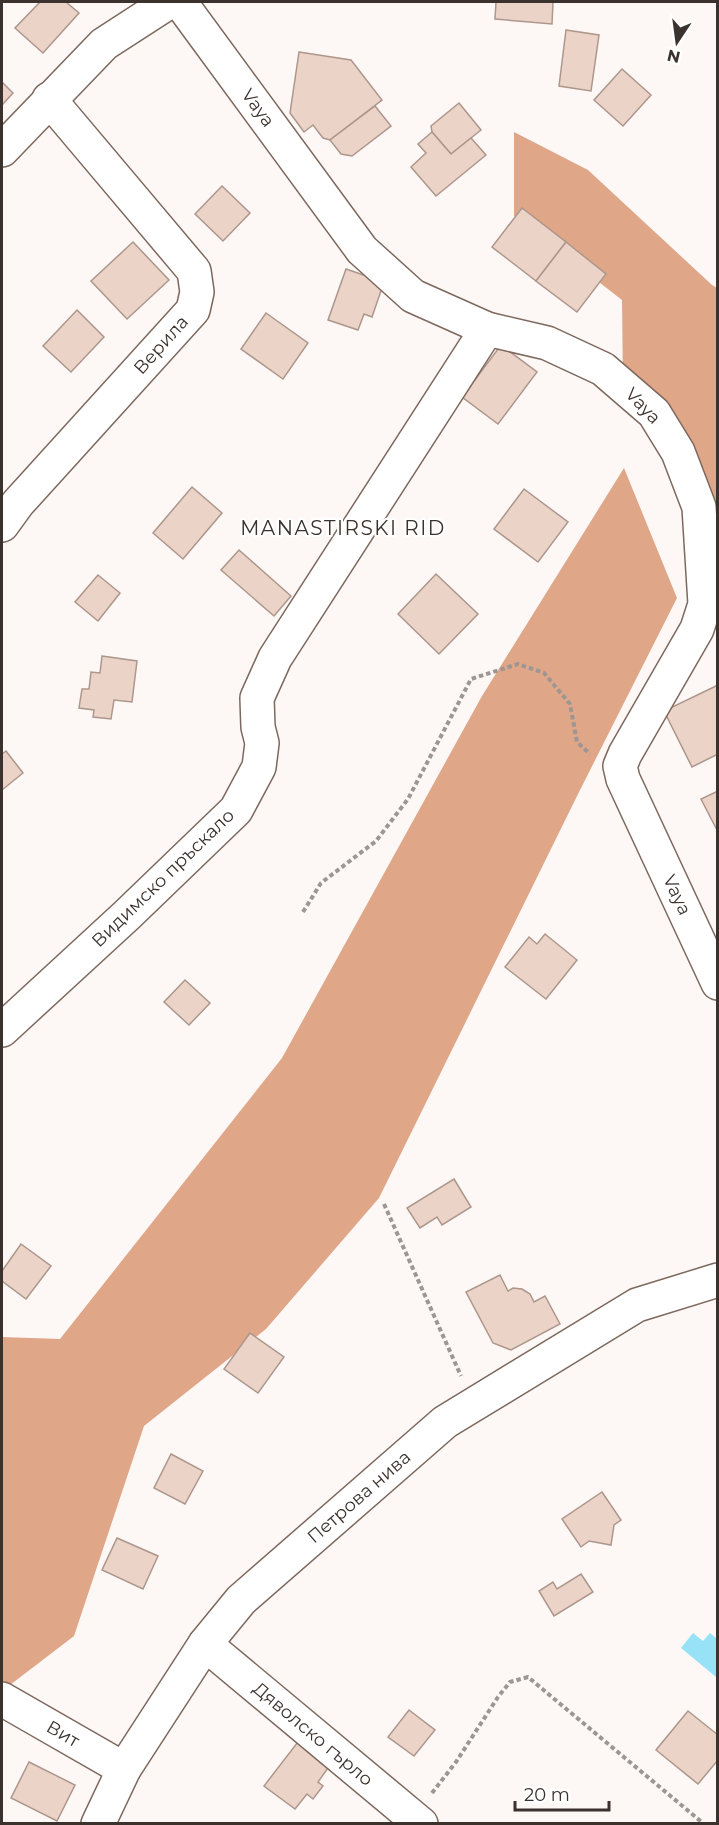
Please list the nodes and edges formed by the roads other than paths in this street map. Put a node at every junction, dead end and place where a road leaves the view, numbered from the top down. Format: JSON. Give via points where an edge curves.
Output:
{"nodes":[{"id":1,"x":169,"y":2,"type":"edge"},
{"id":2,"x":180,"y":2,"type":"edge"},
{"id":3,"x":49,"y":99,"type":"junction"},
{"id":4,"x":2,"y":150,"type":"edge"},
{"id":5,"x":487,"y":329,"type":"junction"},
{"id":6,"x":2,"y":525,"type":"edge"},
{"id":7,"x":717,"y":983,"type":"edge"},
{"id":8,"x":2,"y":1030,"type":"edge"},
{"id":9,"x":717,"y":1280,"type":"edge"},
{"id":10,"x":205,"y":1644,"type":"junction"},
{"id":11,"x":2,"y":1699,"type":"edge"},
{"id":12,"x":124,"y":1769,"type":"junction"},
{"id":13,"x":415,"y":1818,"type":"edge"},
{"id":14,"x":98,"y":1824,"type":"edge"}],
"edges":[{"from":1,"to":3,"type":"street","via":[[104,44]]},
{"from":2,"to":5,"type":"street","name":"Vaya","via":[[362,250],[413,296]]},
{"from":3,"to":4,"type":"street"},
{"from":3,"to":6,"type":"street","name":"Верила","via":[[194,271],[197,292],[193,310]]},
{"from":5,"to":7,"type":"street","name":"Vaya","via":[[547,343],[603,369],[654,413],[678,452],[699,507],[705,604],[698,629],[620,766]]},
{"from":5,"to":8,"type":"street","name":"Видимско пръскало","via":[[274,658],[257,698],[262,743],[259,767],[236,810]]},
{"from":9,"to":10,"type":"street","name":"Петрова нива","via":[[637,1305],[445,1422],[241,1600]]},
{"from":10,"to":12,"type":"street","name":"Петрова нива"},
{"from":10,"to":13,"type":"street","name":"Дяволско гърло"},
{"from":11,"to":12,"type":"street","name":"Вит"},
{"from":12,"to":14,"type":"street","name":"Петрова нива"}]}
